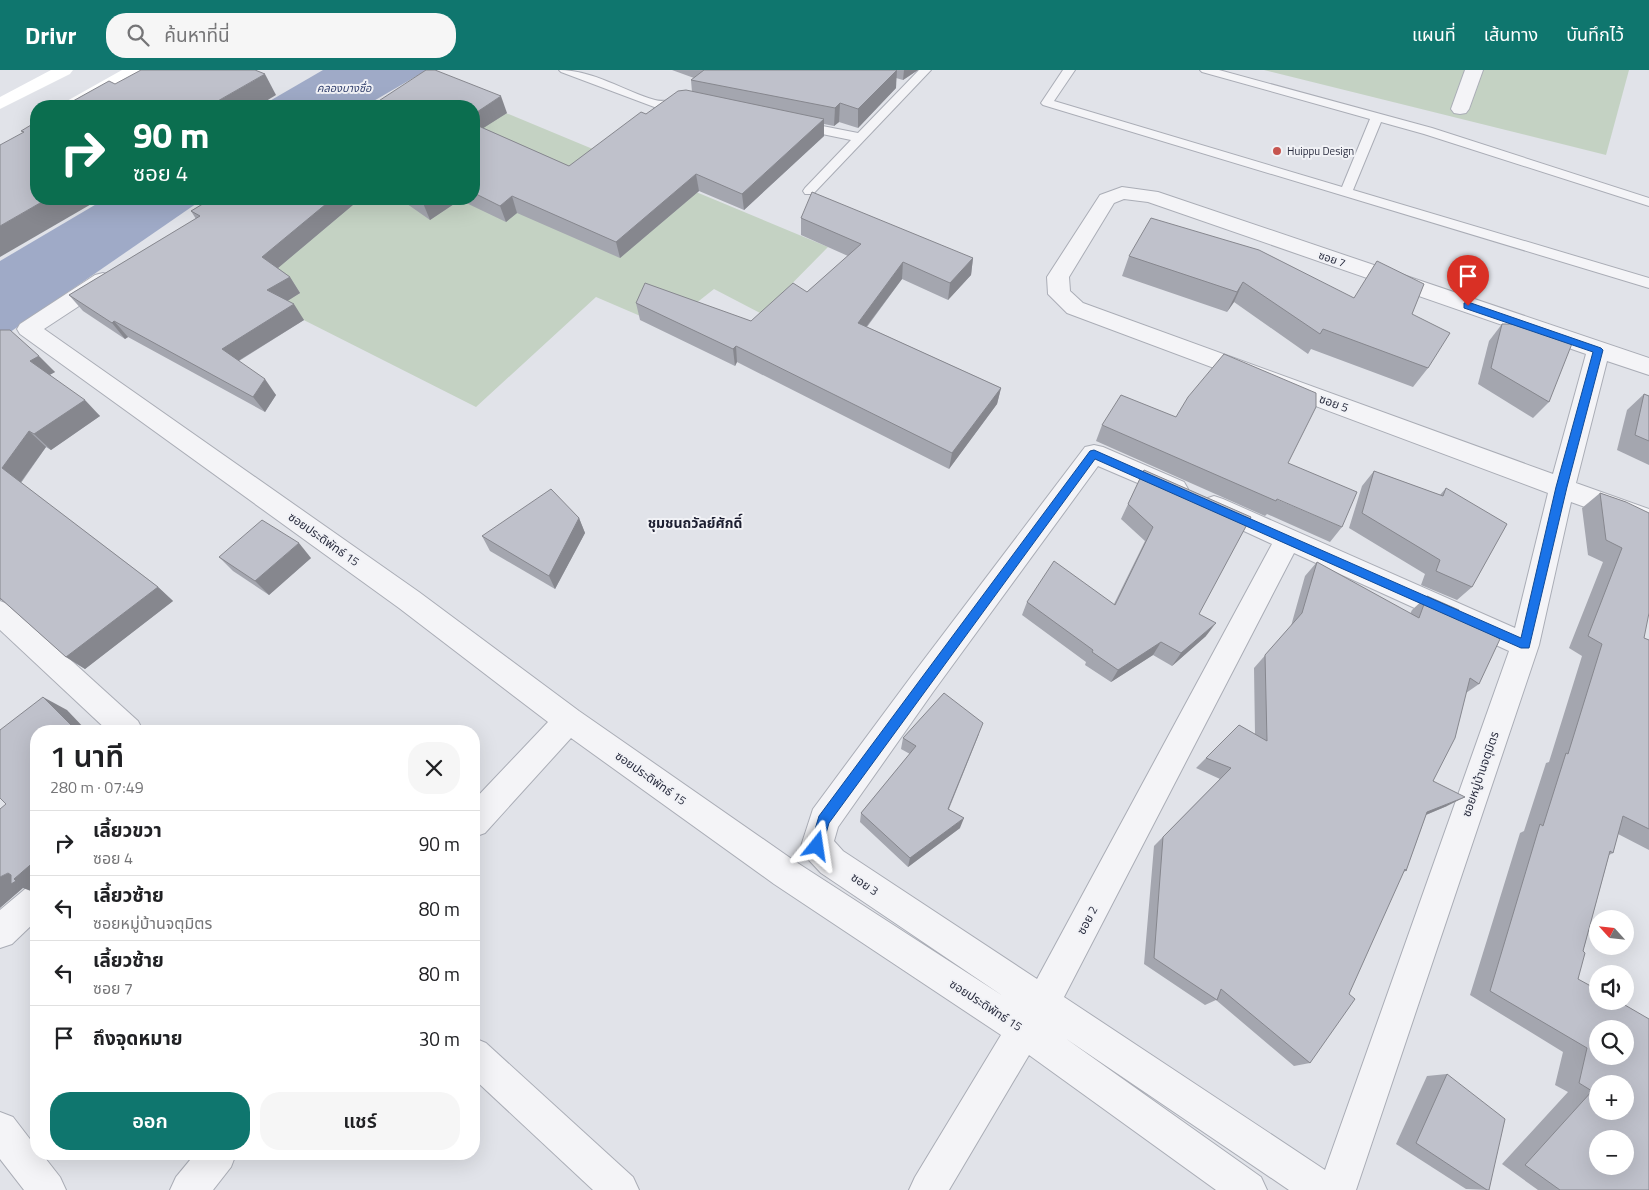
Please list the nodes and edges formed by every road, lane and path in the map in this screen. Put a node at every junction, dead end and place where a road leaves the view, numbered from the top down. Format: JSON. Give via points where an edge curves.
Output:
{"nodes":[{"id":1,"x":64,"y":70,"type":"edge"},
{"id":2,"x":135,"y":70,"type":"edge"},
{"id":3,"x":565,"y":70,"type":"edge"},
{"id":4,"x":924,"y":70,"type":"edge"},
{"id":5,"x":1069,"y":70,"type":"edge"},
{"id":6,"x":1206,"y":70,"type":"edge"},
{"id":7,"x":1474,"y":70,"type":"edge"},
{"id":8,"x":82,"y":100,"type":"edge"},
{"id":9,"x":0,"y":104,"type":"edge"},
{"id":10,"x":695,"y":104,"type":"edge"},
{"id":11,"x":1460,"y":109,"type":"dead end"},
{"id":12,"x":1377,"y":117,"type":"junction"},
{"id":13,"x":792,"y":124,"type":"edge"},
{"id":14,"x":860,"y":137,"type":"junction"},
{"id":15,"x":809,"y":191,"type":"dead end"},
{"id":16,"x":1346,"y":193,"type":"junction"},
{"id":17,"x":1649,"y":202,"type":"edge"},
{"id":18,"x":1082,"y":236,"type":"joint"},
{"id":19,"x":117,"y":271,"type":"edge"},
{"id":20,"x":1649,"y":283,"type":"edge"},
{"id":21,"x":1598,"y":350,"type":"junction"},
{"id":22,"x":1649,"y":368,"type":"edge"},
{"id":23,"x":1562,"y":487,"type":"junction"},
{"id":24,"x":1649,"y":520,"type":"edge"},
{"id":25,"x":1288,"y":539,"type":"junction"},
{"id":26,"x":0,"y":613,"type":"edge"},
{"id":27,"x":1525,"y":645,"type":"junction"},
{"id":28,"x":569,"y":720,"type":"junction"},
{"id":29,"x":121,"y":725,"type":"edge"},
{"id":30,"x":480,"y":816,"type":"edge"},
{"id":31,"x":1033,"y":1016,"type":"junction"},
{"id":32,"x":480,"y":1062,"type":"edge"},
{"id":33,"x":0,"y":1130,"type":"edge"},
{"id":34,"x":213,"y":1160,"type":"edge"},
{"id":35,"x":47,"y":1190,"type":"edge"},
{"id":36,"x":189,"y":1190,"type":"edge"},
{"id":37,"x":620,"y":1190,"type":"edge"},
{"id":38,"x":928,"y":1190,"type":"edge"},
{"id":39,"x":1248,"y":1190,"type":"edge"},
{"id":40,"x":1322,"y":1190,"type":"edge"},
{"id":41,"x":1338,"y":1190,"type":"edge"}],
"edges":[{"from":1,"to":9,"type":"main road"},
{"from":2,"to":8,"type":"main road"},
{"from":3,"to":10,"type":"lane","via":[[657,105],[670,102]]},
{"from":4,"to":14,"type":"lane","via":[[904,86]]},
{"from":5,"to":16,"type":"lane","via":[[1047,103]]},
{"from":6,"to":12,"type":"lane"},
{"from":7,"to":11,"type":"street"},
{"from":12,"to":16,"type":"lane"},
{"from":12,"to":17,"type":"lane"},
{"from":13,"to":14,"type":"lane"},
{"from":14,"to":15,"type":"lane"},
{"from":16,"to":20,"type":"lane"},
{"from":18,"to":21,"type":"street","name":"ซอย 7","via":[[1107,199],[1122,193],[1151,196]]},
{"from":18,"to":23,"type":"street","name":"ซอย 5","via":[[1058,277],[1059,294],[1075,308]]},
{"from":19,"to":28,"type":"street","name":"ซอยประดิพัทธ์ 15","via":[[28,329],[409,600]]},
{"from":21,"to":22,"type":"street","name":"ซอย 7"},
{"from":21,"to":23,"type":"street","name":"ซอยหมู่บ้านจตุมิตร"},
{"from":23,"to":24,"type":"street","name":"ซอย 5"},
{"from":23,"to":27,"type":"street","name":"ซอยหมู่บ้านจตุมิตร"},
{"from":25,"to":27,"type":"street"},
{"from":25,"to":31,"type":"street","name":"ซอย 2"},
{"from":25,"to":31,"type":"street","name":"ซอย 3","via":[[1094,454],[824,820],[817,846],[832,862]]},
{"from":26,"to":29,"type":"street"},
{"from":27,"to":41,"type":"street","name":"ซอยหมู่บ้านจตุมิตร"},
{"from":28,"to":30,"type":"street"},
{"from":28,"to":31,"type":"street","name":"ซอยประดิพัทธ์ 15","via":[[785,873]]},
{"from":31,"to":38,"type":"street","name":"ซอย 2"},
{"from":31,"to":39,"type":"street","name":"ซอยประดิพัทธ์ 15"},
{"from":31,"to":40,"type":"street"},
{"from":32,"to":37,"type":"street"},
{"from":33,"to":35,"type":"street"},
{"from":34,"to":36,"type":"street"}]}
